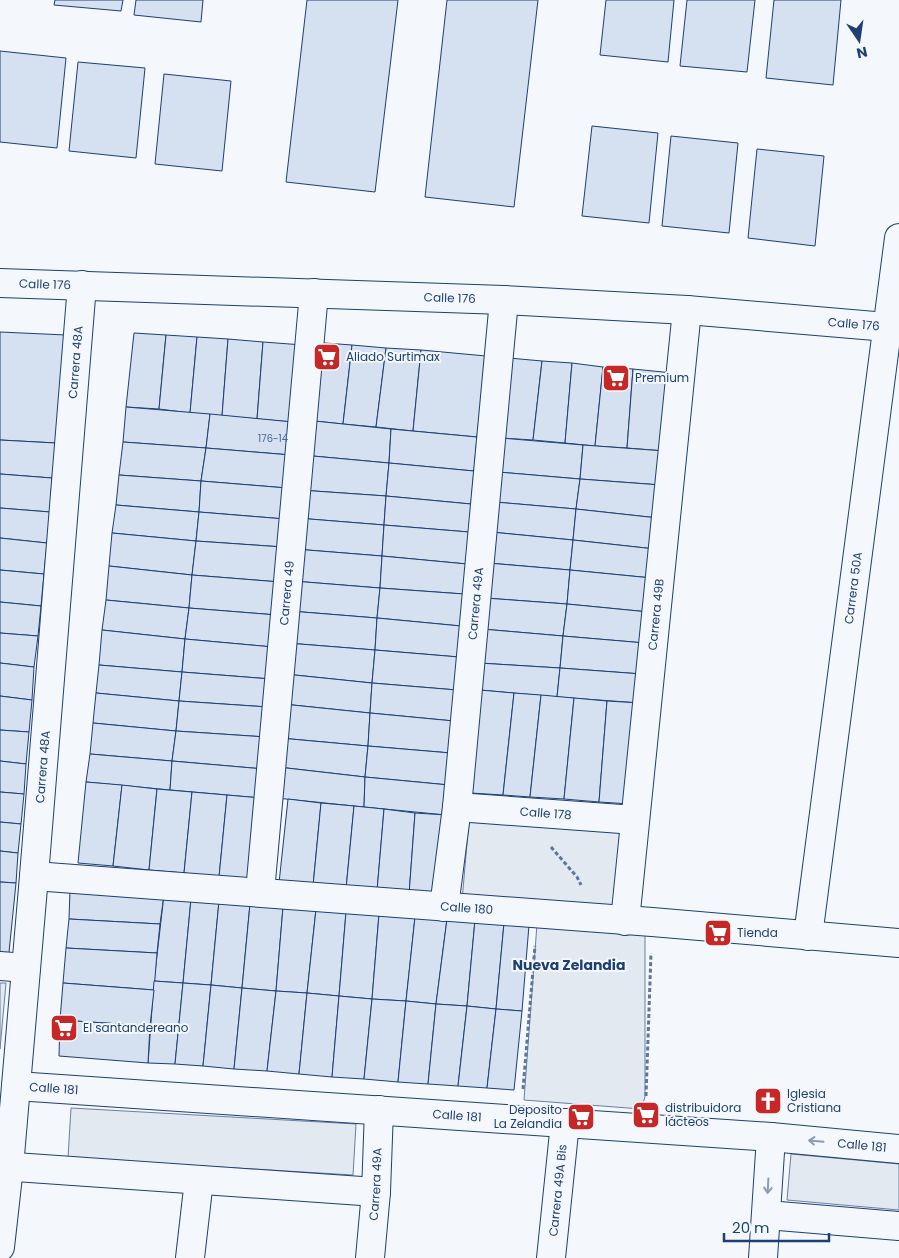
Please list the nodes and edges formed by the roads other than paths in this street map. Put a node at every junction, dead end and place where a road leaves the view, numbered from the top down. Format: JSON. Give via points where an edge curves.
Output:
{"nodes":[{"id":1,"x":899,"y":238,"type":"edge"},
{"id":2,"x":0,"y":283,"type":"edge"},
{"id":3,"x":82,"y":285,"type":"junction"},
{"id":4,"x":314,"y":293,"type":"junction"},
{"id":5,"x":504,"y":300,"type":"junction"},
{"id":6,"x":687,"y":310,"type":"junction"},
{"id":7,"x":893,"y":327,"type":"edge"},
{"id":8,"x":457,"y":807,"type":"junction"},
{"id":9,"x":635,"y":820,"type":"junction"},
{"id":10,"x":34,"y":876,"type":"junction"},
{"id":11,"x":260,"y":892,"type":"junction"},
{"id":12,"x":444,"y":907,"type":"junction"},
{"id":13,"x":625,"y":921,"type":"junction"},
{"id":14,"x":808,"y":936,"type":"junction"},
{"id":15,"x":899,"y":943,"type":"edge"},
{"id":16,"x":13,"y":967,"type":"edge"},
{"id":17,"x":16,"y":1086,"type":"junction"},
{"id":18,"x":379,"y":1110,"type":"junction"},
{"id":19,"x":565,"y":1123,"type":"junction"},
{"id":20,"x":771,"y":1137,"type":"junction"},
{"id":21,"x":899,"y":1149,"type":"edge"},
{"id":22,"x":5,"y":1166,"type":"edge"},
{"id":23,"x":199,"y":1180,"type":"junction"},
{"id":24,"x":376,"y":1192,"type":"junction"},
{"id":25,"x":767,"y":1214,"type":"junction"},
{"id":26,"x":899,"y":1226,"type":"edge"},
{"id":27,"x":0,"y":1247,"type":"edge"},
{"id":28,"x":190,"y":1258,"type":"edge"},
{"id":29,"x":370,"y":1258,"type":"edge"},
{"id":30,"x":551,"y":1258,"type":"edge"},
{"id":31,"x":764,"y":1258,"type":"edge"}],
"edges":[{"from":1,"to":7,"type":"street","name":"Carrera 50A"},
{"from":2,"to":3,"type":"street","name":"Calle 176"},
{"from":3,"to":4,"type":"street","name":"Calle 176"},
{"from":3,"to":10,"type":"street","name":"Carrera 48A"},
{"from":4,"to":5,"type":"street","name":"Calle 176"},
{"from":4,"to":11,"type":"street","name":"Carrera 49"},
{"from":5,"to":6,"type":"street","name":"Calle 176"},
{"from":5,"to":8,"type":"street","name":"Carrera 49A"},
{"from":6,"to":7,"type":"street","name":"Calle 176"},
{"from":6,"to":9,"type":"street","name":"Carrera 49B"},
{"from":7,"to":14,"type":"street","name":"Carrera 50A"},
{"from":8,"to":9,"type":"street","name":"Calle 178"},
{"from":8,"to":12,"type":"street","name":"Carrera 49A"},
{"from":9,"to":13,"type":"street","name":"Carrera 49B"},
{"from":10,"to":11,"type":"street","name":"Calle 180"},
{"from":10,"to":16,"type":"street","name":"Carrera 48A"},
{"from":11,"to":12,"type":"street","name":"Calle 180"},
{"from":12,"to":13,"type":"street","name":"Calle 180"},
{"from":13,"to":14,"type":"street","name":"Calle 180"},
{"from":14,"to":15,"type":"street","name":"Calle 180"},
{"from":16,"to":17,"type":"street","name":"Carrera 48A"},
{"from":17,"to":18,"type":"street","name":"Calle 181"},
{"from":17,"to":22,"type":"street","name":"Carrera 48A"},
{"from":18,"to":19,"type":"street","name":"Calle 181"},
{"from":18,"to":24,"type":"street","name":"Carrera 49A"},
{"from":19,"to":20,"type":"street","name":"Calle 181"},
{"from":19,"to":30,"type":"street","name":"Carrera 49A Bis"},
{"from":21,"to":20,"type":"street","name":"Calle 181","one_way":true},
{"from":20,"to":25,"type":"street","one_way":true},
{"from":22,"to":23,"type":"street"},
{"from":22,"to":27,"type":"street","name":"Carrera 48A"},
{"from":23,"to":24,"type":"street"},
{"from":23,"to":28,"type":"street"},
{"from":24,"to":29,"type":"street","name":"Carrera 49A"},
{"from":25,"to":26,"type":"street"},
{"from":25,"to":31,"type":"street"}]}
